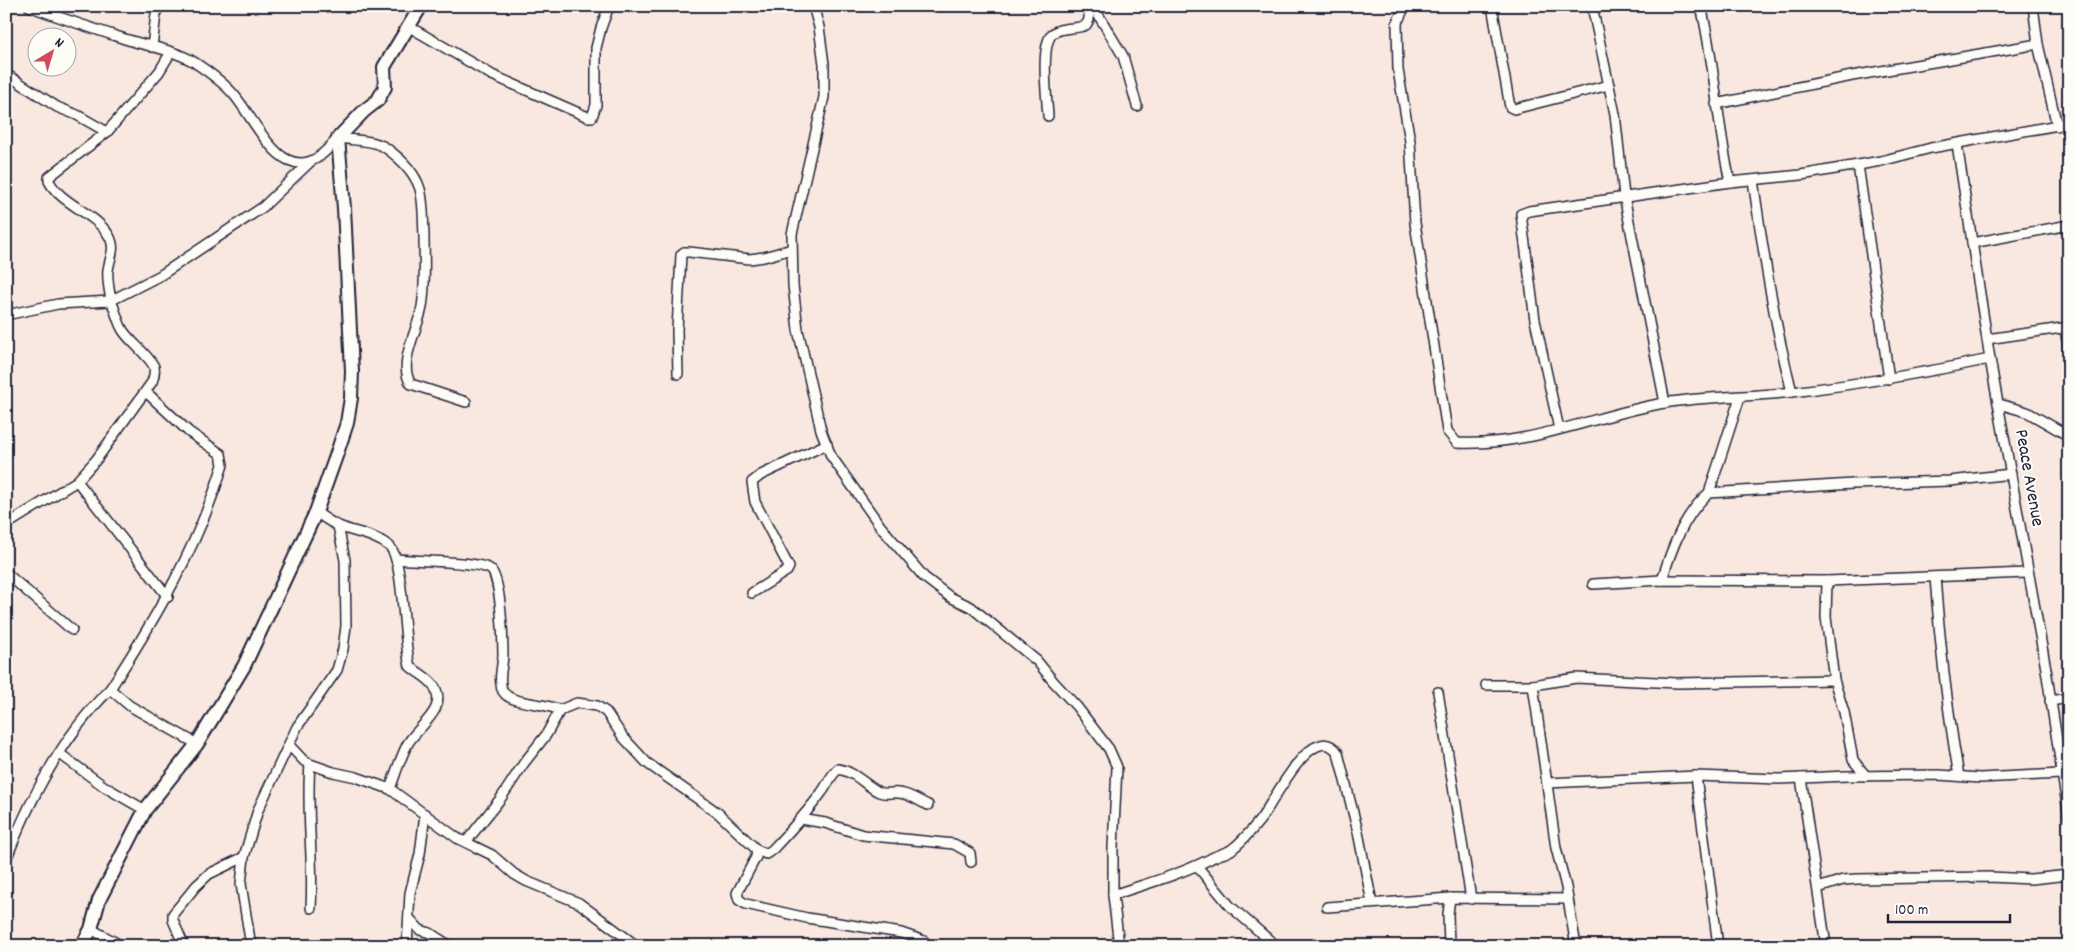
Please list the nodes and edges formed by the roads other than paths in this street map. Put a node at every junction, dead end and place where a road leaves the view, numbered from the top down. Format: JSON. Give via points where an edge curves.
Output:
{"nodes":[{"id":1,"x":29,"y":6,"type":"edge"},
{"id":2,"x":157,"y":6,"type":"edge"},
{"id":3,"x":421,"y":6,"type":"edge"},
{"id":4,"x":609,"y":6,"type":"edge"},
{"id":5,"x":813,"y":6,"type":"edge"},
{"id":6,"x":1089,"y":6,"type":"edge"},
{"id":7,"x":1093,"y":6,"type":"edge"},
{"id":8,"x":1404,"y":6,"type":"edge"},
{"id":9,"x":1492,"y":6,"type":"edge"},
{"id":10,"x":1592,"y":6,"type":"edge"},
{"id":11,"x":1701,"y":6,"type":"edge"},
{"id":12,"x":2033,"y":6,"type":"edge"},
{"id":13,"x":43,"y":9,"type":"edge"},
{"id":14,"x":408,"y":26,"type":"junction"},
{"id":15,"x":2038,"y":44,"type":"junction"},
{"id":16,"x":152,"y":47,"type":"junction"},
{"id":17,"x":171,"y":52,"type":"junction"},
{"id":18,"x":6,"y":74,"type":"edge"},
{"id":19,"x":1609,"y":85,"type":"junction"},
{"id":20,"x":1716,"y":104,"type":"junction"},
{"id":21,"x":1137,"y":106,"type":"dead end"},
{"id":22,"x":1048,"y":116,"type":"dead end"},
{"id":23,"x":2069,"y":124,"type":"edge"},
{"id":24,"x":2057,"y":126,"type":"junction"},
{"id":25,"x":107,"y":132,"type":"junction"},
{"id":26,"x":338,"y":138,"type":"junction"},
{"id":27,"x":1957,"y":144,"type":"junction"},
{"id":28,"x":309,"y":163,"type":"junction"},
{"id":29,"x":1858,"y":165,"type":"junction"},
{"id":30,"x":1753,"y":180,"type":"junction"},
{"id":31,"x":1730,"y":182,"type":"junction"},
{"id":32,"x":1624,"y":196,"type":"junction"},
{"id":33,"x":2069,"y":225,"type":"edge"},
{"id":34,"x":1972,"y":243,"type":"junction"},
{"id":35,"x":792,"y":249,"type":"junction"},
{"id":36,"x":110,"y":301,"type":"junction"},
{"id":37,"x":6,"y":315,"type":"edge"},
{"id":38,"x":2067,"y":328,"type":"edge"},
{"id":39,"x":1987,"y":339,"type":"junction"},
{"id":40,"x":2069,"y":353,"type":"edge"},
{"id":41,"x":1990,"y":359,"type":"junction"},
{"id":42,"x":678,"y":374,"type":"dead end"},
{"id":43,"x":1889,"y":379,"type":"junction"},
{"id":44,"x":146,"y":392,"type":"junction"},
{"id":45,"x":1792,"y":392,"type":"junction"},
{"id":46,"x":1740,"y":396,"type":"junction"},
{"id":47,"x":466,"y":402,"type":"dead end"},
{"id":48,"x":1665,"y":403,"type":"junction"},
{"id":49,"x":1999,"y":404,"type":"junction"},
{"id":50,"x":1558,"y":429,"type":"junction"},
{"id":51,"x":2069,"y":436,"type":"edge"},
{"id":52,"x":827,"y":444,"type":"junction"},
{"id":53,"x":2011,"y":474,"type":"junction"},
{"id":54,"x":77,"y":481,"type":"junction"},
{"id":55,"x":1709,"y":493,"type":"junction"},
{"id":56,"x":316,"y":512,"type":"junction"},
{"id":57,"x":6,"y":525,"type":"edge"},
{"id":58,"x":338,"y":526,"type":"junction"},
{"id":59,"x":396,"y":559,"type":"junction"},
{"id":60,"x":6,"y":573,"type":"edge"},
{"id":61,"x":2027,"y":573,"type":"junction"},
{"id":62,"x":1935,"y":577,"type":"junction"},
{"id":63,"x":1662,"y":580,"type":"junction"},
{"id":64,"x":1827,"y":581,"type":"junction"},
{"id":65,"x":1593,"y":584,"type":"dead end"},
{"id":66,"x":752,"y":593,"type":"dead end"},
{"id":67,"x":168,"y":597,"type":"junction"},
{"id":68,"x":72,"y":630,"type":"dead end"},
{"id":69,"x":1834,"y":680,"type":"junction"},
{"id":70,"x":1486,"y":685,"type":"dead end"},
{"id":71,"x":1533,"y":685,"type":"junction"},
{"id":72,"x":110,"y":689,"type":"junction"},
{"id":73,"x":1438,"y":692,"type":"dead end"},
{"id":74,"x":2069,"y":698,"type":"edge"},
{"id":75,"x":2050,"y":701,"type":"junction"},
{"id":76,"x":560,"y":710,"type":"junction"},
{"id":77,"x":196,"y":744,"type":"junction"},
{"id":78,"x":289,"y":745,"type":"junction"},
{"id":79,"x":60,"y":754,"type":"junction"},
{"id":80,"x":1853,"y":760,"type":"junction"},
{"id":81,"x":310,"y":764,"type":"junction"},
{"id":82,"x":2061,"y":774,"type":"junction"},
{"id":83,"x":1696,"y":776,"type":"junction"},
{"id":84,"x":1847,"y":776,"type":"junction"},
{"id":85,"x":1866,"y":776,"type":"junction"},
{"id":86,"x":1959,"y":776,"type":"junction"},
{"id":87,"x":1801,"y":778,"type":"junction"},
{"id":88,"x":1547,"y":783,"type":"junction"},
{"id":89,"x":390,"y":789,"type":"junction"},
{"id":90,"x":928,"y":805,"type":"dead end"},
{"id":91,"x":145,"y":810,"type":"junction"},
{"id":92,"x":425,"y":814,"type":"junction"},
{"id":93,"x":2069,"y":818,"type":"edge"},
{"id":94,"x":801,"y":819,"type":"junction"},
{"id":95,"x":466,"y":842,"type":"junction"},
{"id":96,"x":757,"y":850,"type":"junction"},
{"id":97,"x":244,"y":857,"type":"junction"},
{"id":98,"x":6,"y":860,"type":"edge"},
{"id":99,"x":971,"y":862,"type":"dead end"},
{"id":100,"x":1197,"y":866,"type":"junction"},
{"id":101,"x":2069,"y":875,"type":"edge"},
{"id":102,"x":1818,"y":888,"type":"junction"},
{"id":103,"x":1113,"y":895,"type":"junction"},
{"id":104,"x":1450,"y":898,"type":"junction"},
{"id":105,"x":1471,"y":899,"type":"junction"},
{"id":106,"x":1568,"y":899,"type":"junction"},
{"id":107,"x":1372,"y":903,"type":"junction"},
{"id":108,"x":1327,"y":907,"type":"dead end"},
{"id":109,"x":311,"y":908,"type":"dead end"},
{"id":110,"x":409,"y":918,"type":"junction"},
{"id":111,"x":91,"y":929,"type":"junction"},
{"id":112,"x":420,"y":930,"type":"junction"},
{"id":113,"x":924,"y":941,"type":"dead end"},
{"id":114,"x":407,"y":944,"type":"edge"},
{"id":115,"x":82,"y":946,"type":"edge"},
{"id":116,"x":122,"y":946,"type":"edge"},
{"id":117,"x":184,"y":946,"type":"edge"},
{"id":118,"x":251,"y":946,"type":"edge"},
{"id":119,"x":450,"y":946,"type":"edge"},
{"id":120,"x":637,"y":946,"type":"edge"},
{"id":121,"x":1119,"y":946,"type":"edge"},
{"id":122,"x":1276,"y":946,"type":"edge"},
{"id":123,"x":1449,"y":946,"type":"edge"},
{"id":124,"x":1576,"y":946,"type":"edge"},
{"id":125,"x":1718,"y":946,"type":"edge"},
{"id":126,"x":1826,"y":946,"type":"edge"}],
"edges":[{"from":1,"to":13,"type":"street"},
{"from":2,"to":16,"type":"street"},
{"from":3,"to":14,"type":"street"},
{"from":4,"to":14,"type":"street","via":[[596,48],[596,105],[592,117],[492,75]]},
{"from":5,"to":35,"type":"street","via":[[824,64],[824,97],[792,234]]},
{"from":6,"to":22,"type":"street","via":[[1086,25],[1058,31],[1049,40],[1044,62]]},
{"from":7,"to":21,"type":"street","via":[[1123,56]]},
{"from":8,"to":50,"type":"street","via":[[1397,23],[1398,70],[1410,140],[1416,223],[1447,431],[1457,443],[1476,444],[1507,441]]},
{"from":9,"to":19,"type":"street","via":[[1510,107],[1514,109]]},
{"from":10,"to":19,"type":"street"},
{"from":11,"to":20,"type":"street","via":[[1708,35]]},
{"from":12,"to":15,"type":"street"},
{"from":13,"to":16,"type":"street"},
{"from":14,"to":26,"type":"street","via":[[384,67],[385,87],[378,100]]},
{"from":15,"to":20,"type":"street","via":[[1852,76]]},
{"from":15,"to":24,"type":"street"},
{"from":16,"to":17,"type":"street"},
{"from":17,"to":25,"type":"street","via":[[159,72]]},
{"from":17,"to":28,"type":"street","via":[[193,62],[234,94],[256,126],[286,160]]},
{"from":18,"to":25,"type":"street","via":[[56,107]]},
{"from":19,"to":32,"type":"street"},
{"from":20,"to":31,"type":"street"},
{"from":23,"to":24,"type":"street"},
{"from":24,"to":27,"type":"street"},
{"from":25,"to":36,"type":"street","via":[[49,181],[107,232],[113,244],[108,272]]},
{"from":26,"to":28,"type":"street","via":[[324,154]]},
{"from":26,"to":47,"type":"street","via":[[376,143],[386,148],[414,176],[423,209],[425,279],[407,376],[412,384]]},
{"from":26,"to":56,"type":"street","via":[[345,227],[351,398],[344,432]]},
{"from":27,"to":29,"type":"street"},
{"from":27,"to":34,"type":"street","name":"Peace Avenue"},
{"from":28,"to":36,"type":"street","via":[[263,207],[161,275]]},
{"from":29,"to":30,"type":"street"},
{"from":29,"to":43,"type":"street"},
{"from":30,"to":31,"type":"street"},
{"from":30,"to":45,"type":"street","via":[[1768,282]]},
{"from":31,"to":32,"type":"street"},
{"from":32,"to":48,"type":"street"},
{"from":32,"to":50,"type":"street","via":[[1521,214],[1535,320]]},
{"from":33,"to":34,"type":"street"},
{"from":34,"to":39,"type":"street","name":"Peace Avenue"},
{"from":35,"to":42,"type":"street","via":[[750,259],[689,252],[681,255]]},
{"from":35,"to":52,"type":"street","via":[[798,330]]},
{"from":36,"to":37,"type":"street","via":[[58,304]]},
{"from":36,"to":44,"type":"street","via":[[123,330],[154,367],[152,382]]},
{"from":38,"to":39,"type":"street"},
{"from":38,"to":40,"type":"street"},
{"from":39,"to":41,"type":"street","name":"Peace Avenue"},
{"from":41,"to":43,"type":"street"},
{"from":41,"to":49,"type":"street","name":"Peace Avenue"},
{"from":43,"to":45,"type":"street"},
{"from":44,"to":54,"type":"street"},
{"from":44,"to":67,"type":"street","via":[[223,459],[196,538]]},
{"from":45,"to":46,"type":"street"},
{"from":46,"to":48,"type":"street"},
{"from":46,"to":55,"type":"street"},
{"from":48,"to":50,"type":"street"},
{"from":49,"to":51,"type":"street","via":[[2027,412]]},
{"from":49,"to":53,"type":"street","name":"Peace Avenue"},
{"from":52,"to":66,"type":"street","via":[[752,482],[755,502],[789,567],[787,572]]},
{"from":52,"to":103,"type":"street","via":[[881,527],[924,577],[950,597],[971,607],[1037,661],[1109,749],[1117,767]]},
{"from":53,"to":55,"type":"street"},
{"from":53,"to":61,"type":"street","name":"Peace Avenue"},
{"from":54,"to":57,"type":"street"},
{"from":54,"to":67,"type":"street"},
{"from":55,"to":63,"type":"street","via":[[1698,502],[1683,527]]},
{"from":56,"to":58,"type":"street"},
{"from":56,"to":77,"type":"street","via":[[244,666]]},
{"from":58,"to":59,"type":"street","via":[[370,535],[391,547]]},
{"from":58,"to":78,"type":"street","via":[[345,560],[343,649],[337,670],[306,712]]},
{"from":59,"to":76,"type":"street","via":[[475,565],[491,570],[497,577],[502,621],[502,691],[509,698]]},
{"from":59,"to":89,"type":"street","via":[[410,666],[434,686],[438,701],[435,710],[407,744]]},
{"from":60,"to":68,"type":"street"},
{"from":61,"to":62,"type":"street"},
{"from":61,"to":75,"type":"street","name":"Peace Avenue"},
{"from":62,"to":64,"type":"street"},
{"from":62,"to":86,"type":"street","via":[[1946,702]]},
{"from":63,"to":64,"type":"street"},
{"from":63,"to":65,"type":"street"},
{"from":64,"to":69,"type":"street","via":[[1826,617]]},
{"from":67,"to":72,"type":"street"},
{"from":69,"to":71,"type":"street","via":[[1677,683],[1576,678]]},
{"from":69,"to":80,"type":"street"},
{"from":70,"to":71,"type":"street"},
{"from":71,"to":88,"type":"street"},
{"from":72,"to":77,"type":"street","via":[[130,706]]},
{"from":72,"to":79,"type":"street","via":[[79,725]]},
{"from":73,"to":105,"type":"street"},
{"from":74,"to":75,"type":"street"},
{"from":75,"to":82,"type":"street","name":"Peace Avenue"},
{"from":76,"to":95,"type":"street","via":[[546,735]]},
{"from":76,"to":96,"type":"street","via":[[577,703],[597,706],[606,712],[647,763],[718,813]]},
{"from":77,"to":91,"type":"street"},
{"from":78,"to":81,"type":"street"},
{"from":78,"to":97,"type":"street","via":[[258,810]]},
{"from":79,"to":91,"type":"street","via":[[105,787]]},
{"from":79,"to":98,"type":"street","via":[[37,791]]},
{"from":80,"to":84,"type":"street"},
{"from":80,"to":85,"type":"street"},
{"from":81,"to":89,"type":"street"},
{"from":81,"to":109,"type":"street"},
{"from":82,"to":86,"type":"street"},
{"from":82,"to":93,"type":"street","name":"Peace Avenue"},
{"from":83,"to":87,"type":"street"},
{"from":83,"to":88,"type":"street"},
{"from":83,"to":125,"type":"street"},
{"from":84,"to":85,"type":"street"},
{"from":84,"to":87,"type":"street"},
{"from":85,"to":86,"type":"street"},
{"from":87,"to":102,"type":"street"},
{"from":88,"to":106,"type":"street","via":[[1556,848]]},
{"from":89,"to":92,"type":"street"},
{"from":90,"to":94,"type":"street","via":[[897,792],[890,795],[881,793],[846,770],[838,769]]},
{"from":91,"to":111,"type":"street","via":[[99,900]]},
{"from":92,"to":95,"type":"street"},
{"from":92,"to":110,"type":"street","via":[[420,854],[410,893]]},
{"from":94,"to":96,"type":"street","via":[[772,850],[766,854]]},
{"from":94,"to":99,"type":"street","via":[[863,835],[954,844],[970,854]]},
{"from":95,"to":120,"type":"street","via":[[492,855],[526,881],[579,904]]},
{"from":96,"to":113,"type":"street","via":[[737,893],[739,900],[746,904],[807,918],[901,933]]},
{"from":97,"to":117,"type":"street","via":[[209,874],[174,914]]},
{"from":97,"to":118,"type":"street","via":[[242,884]]},
{"from":100,"to":103,"type":"street"},
{"from":100,"to":107,"type":"street","via":[[1239,843],[1266,812],[1304,755],[1316,746],[1329,745],[1338,753]]},
{"from":100,"to":122,"type":"street","via":[[1230,906]]},
{"from":101,"to":102,"type":"street","via":[[2031,879],[1857,879]]},
{"from":102,"to":126,"type":"street"},
{"from":103,"to":121,"type":"street"},
{"from":104,"to":105,"type":"street"},
{"from":104,"to":107,"type":"street"},
{"from":104,"to":123,"type":"street"},
{"from":105,"to":106,"type":"street"},
{"from":106,"to":124,"type":"street"},
{"from":107,"to":108,"type":"street"},
{"from":110,"to":112,"type":"street"},
{"from":110,"to":114,"type":"street"},
{"from":111,"to":115,"type":"street"},
{"from":111,"to":116,"type":"street"},
{"from":112,"to":114,"type":"street"},
{"from":112,"to":119,"type":"street"}]}
